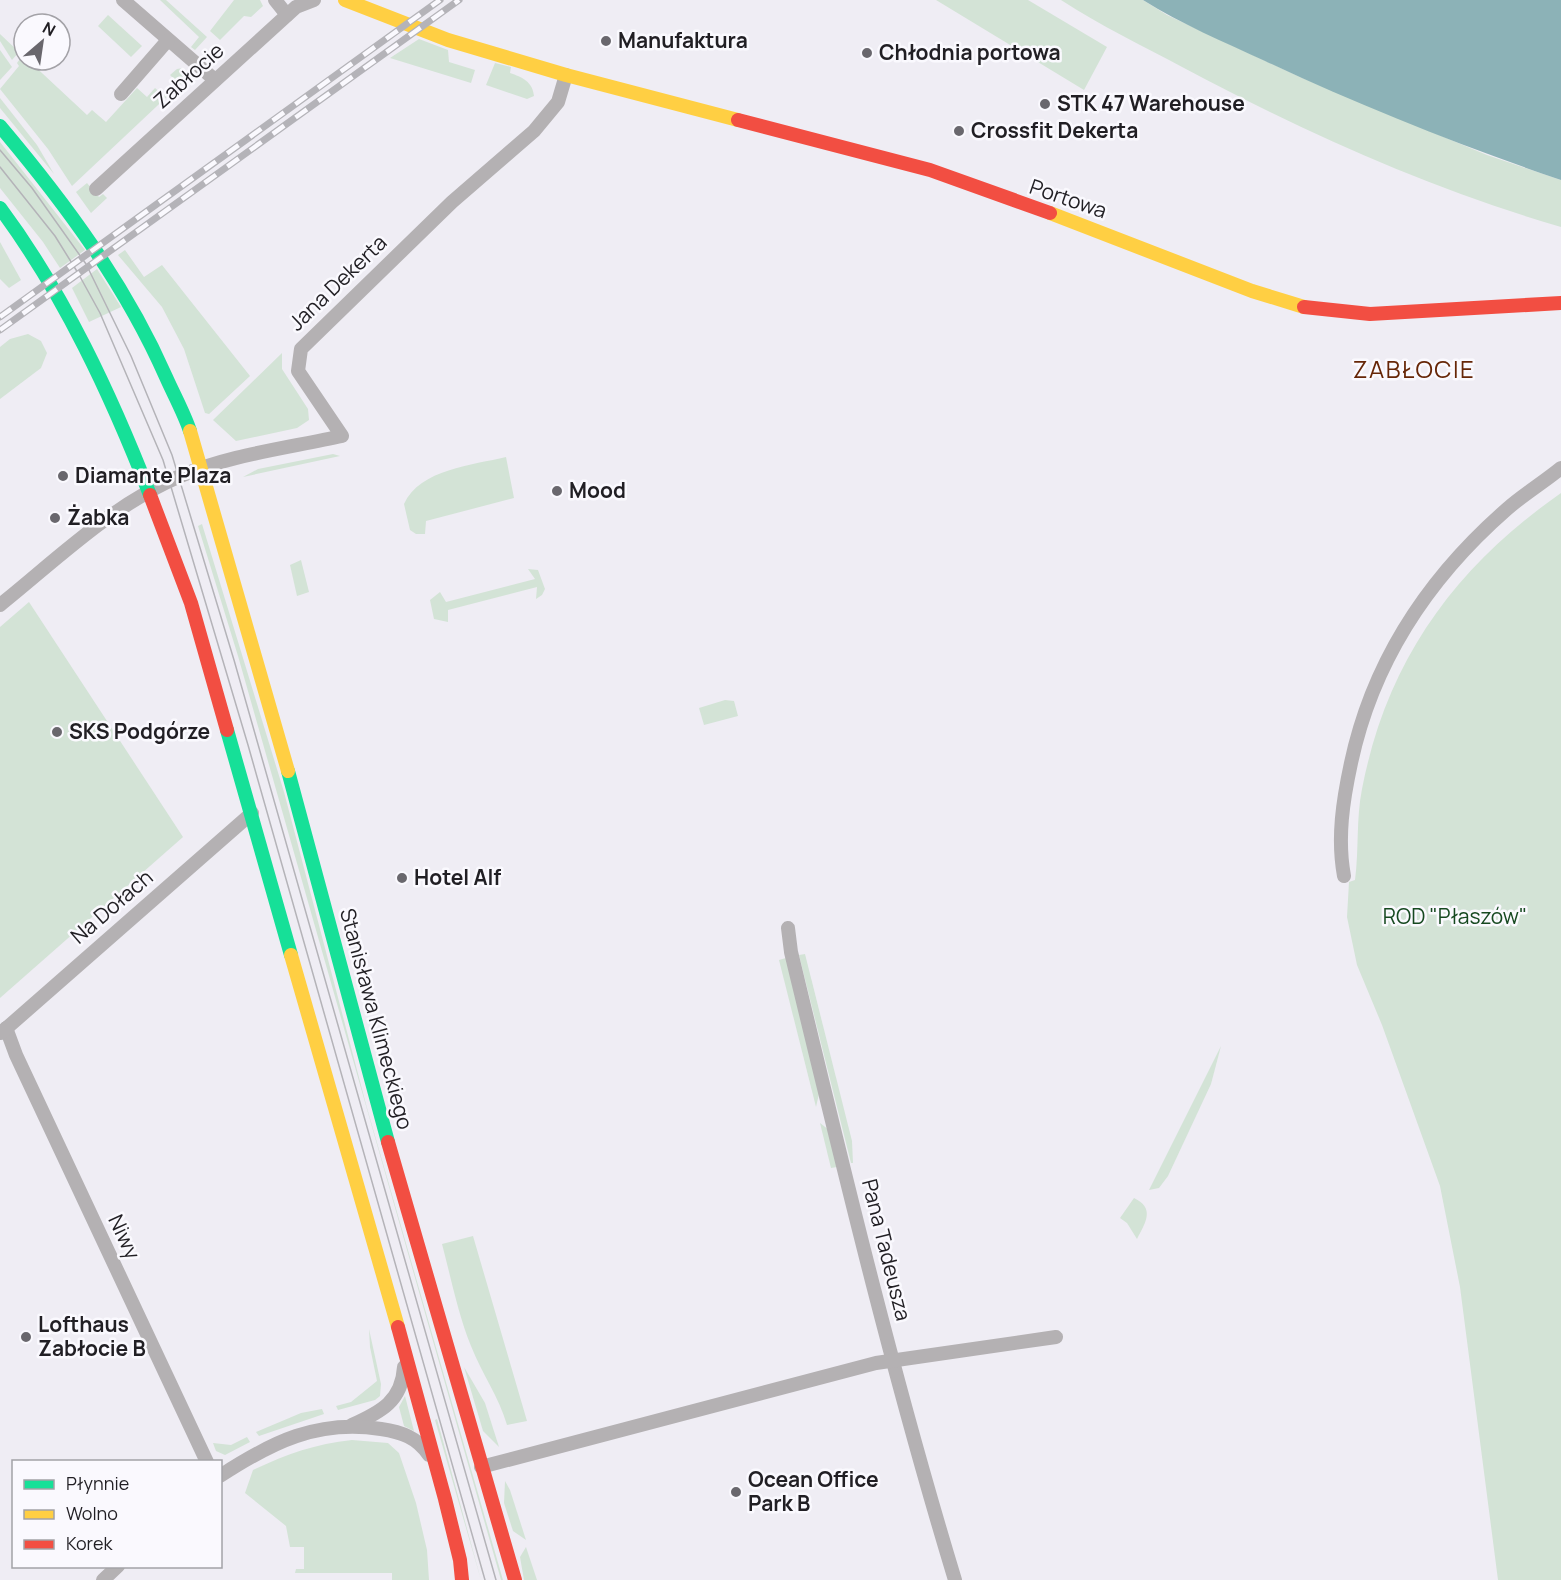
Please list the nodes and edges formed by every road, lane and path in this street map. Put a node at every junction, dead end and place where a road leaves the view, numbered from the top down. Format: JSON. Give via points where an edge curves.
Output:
{"nodes":[{"id":1,"x":123,"y":0,"type":"edge"},
{"id":2,"x":276,"y":0,"type":"edge"},
{"id":3,"x":314,"y":0,"type":"edge"},
{"id":4,"x":345,"y":0,"type":"edge"},
{"id":5,"x":286,"y":15,"type":"junction"},
{"id":6,"x":168,"y":40,"type":"junction"},
{"id":7,"x":566,"y":75,"type":"junction"},
{"id":8,"x":215,"y":80,"type":"junction"},
{"id":9,"x":121,"y":94,"type":"dead end"},
{"id":10,"x":0,"y":126,"type":"edge"},
{"id":11,"x":96,"y":189,"type":"dead end"},
{"id":12,"x":0,"y":208,"type":"edge"},
{"id":13,"x":1561,"y":303,"type":"edge"},
{"id":14,"x":202,"y":467,"type":"junction"},
{"id":15,"x":1561,"y":468,"type":"edge"},
{"id":16,"x":148,"y":491,"type":"junction"},
{"id":17,"x":0,"y":605,"type":"edge"},
{"id":18,"x":252,"y":813,"type":"junction"},
{"id":19,"x":1344,"y":876,"type":"dead end"},
{"id":20,"x":788,"y":928,"type":"dead end"},
{"id":21,"x":3,"y":1031,"type":"edge"},
{"id":22,"x":1056,"y":1337,"type":"dead end"},
{"id":23,"x":405,"y":1358,"type":"junction"},
{"id":24,"x":892,"y":1360,"type":"junction"},
{"id":25,"x":352,"y":1425,"type":"junction"},
{"id":26,"x":207,"y":1460,"type":"edge"},
{"id":27,"x":434,"y":1465,"type":"junction"},
{"id":28,"x":481,"y":1467,"type":"junction"},
{"id":29,"x":222,"y":1475,"type":"edge"},
{"id":30,"x":116,"y":1568,"type":"edge"},
{"id":31,"x":103,"y":1580,"type":"edge"},
{"id":32,"x":462,"y":1580,"type":"edge"},
{"id":33,"x":514,"y":1580,"type":"edge"},
{"id":34,"x":955,"y":1580,"type":"edge"}],
"edges":[{"from":1,"to":6,"type":"street"},
{"from":2,"to":5,"type":"street"},
{"from":3,"to":5,"type":"street","name":"Zabłocie"},
{"from":4,"to":7,"type":"main road","via":[[448,40]]},
{"from":5,"to":8,"type":"street","name":"Zabłocie"},
{"from":6,"to":8,"type":"street"},
{"from":6,"to":9,"type":"street"},
{"from":7,"to":13,"type":"main road","name":"Portowa","via":[[930,170],[1304,307],[1370,314]]},
{"from":7,"to":14,"type":"street","name":"Jana Dekerta","via":[[558,102],[534,131],[452,202],[301,349],[298,371],[342,436]]},
{"from":8,"to":11,"type":"street","name":"Zabłocie"},
{"from":10,"to":14,"type":"main road","name":"Stanisława Klimeckiego","via":[[48,183],[129,302],[177,398]]},
{"from":12,"to":16,"type":"main road","via":[[66,311]]},
{"from":14,"to":16,"type":"street","name":"Jana Dekerta"},
{"from":14,"to":28,"type":"main road","name":"Stanisława Klimeckiego"},
{"from":15,"to":19,"type":"street","via":[[1506,510],[1449,565],[1392,646],[1367,701],[1349,772],[1341,830]]},
{"from":16,"to":17,"type":"street","name":"Jana Dekerta"},
{"from":16,"to":18,"type":"main road","via":[[191,603]]},
{"from":18,"to":21,"type":"street","name":"Na Dołach"},
{"from":18,"to":23,"type":"main road"},
{"from":20,"to":24,"type":"street","name":"Pana Tadeusza"},
{"from":21,"to":26,"type":"street","name":"Niwy"},
{"from":22,"to":24,"type":"street"},
{"from":23,"to":25,"type":"street","via":[[404,1377],[391,1403]]},
{"from":23,"to":27,"type":"main road"},
{"from":24,"to":28,"type":"street"},
{"from":24,"to":34,"type":"street","name":"Pana Tadeusza"},
{"from":25,"to":27,"type":"street","via":[[410,1436],[419,1442]]},
{"from":25,"to":29,"type":"street","via":[[313,1430],[282,1441]]},
{"from":27,"to":32,"type":"main road"},
{"from":28,"to":33,"type":"main road","name":"Stanisława Klimeckiego"},
{"from":30,"to":31,"type":"street"}]}
